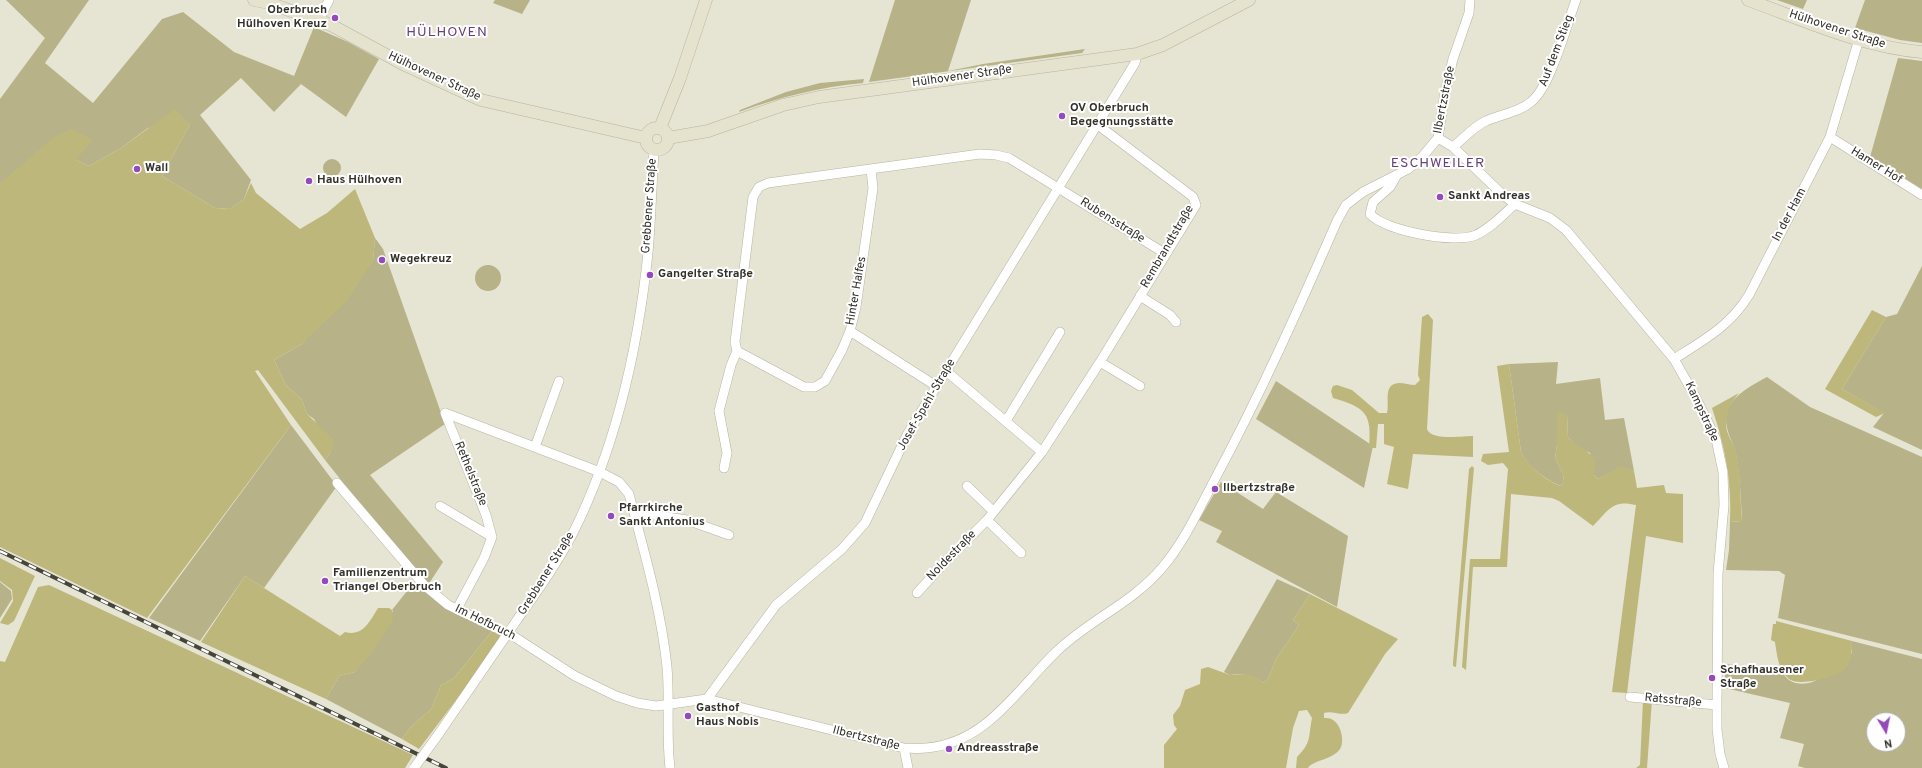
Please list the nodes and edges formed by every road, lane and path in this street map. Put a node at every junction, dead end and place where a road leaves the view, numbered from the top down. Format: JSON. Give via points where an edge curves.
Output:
{"nodes":[{"id":1,"x":254,"y":0,"type":"edge"},
{"id":2,"x":329,"y":0,"type":"edge"},
{"id":3,"x":706,"y":0,"type":"edge"},
{"id":4,"x":1249,"y":0,"type":"edge"},
{"id":5,"x":1470,"y":0,"type":"edge"},
{"id":6,"x":1576,"y":0,"type":"edge"},
{"id":7,"x":1748,"y":0,"type":"edge"},
{"id":8,"x":319,"y":20,"type":"junction"},
{"id":9,"x":1859,"y":39,"type":"junction"},
{"id":10,"x":1922,"y":52,"type":"edge"},
{"id":11,"x":1136,"y":54,"type":"junction"},
{"id":12,"x":1098,"y":125,"type":"junction"},
{"id":13,"x":660,"y":128,"type":"junction"},
{"id":14,"x":1830,"y":137,"type":"junction"},
{"id":15,"x":646,"y":138,"type":"junction"},
{"id":16,"x":668,"y":138,"type":"junction"},
{"id":17,"x":1438,"y":138,"type":"junction"},
{"id":18,"x":1453,"y":147,"type":"junction"},
{"id":19,"x":654,"y":150,"type":"junction"},
{"id":20,"x":871,"y":170,"type":"junction"},
{"id":21,"x":1397,"y":175,"type":"junction"},
{"id":22,"x":1058,"y":188,"type":"junction"},
{"id":23,"x":1922,"y":195,"type":"edge"},
{"id":24,"x":1515,"y":204,"type":"junction"},
{"id":25,"x":1166,"y":254,"type":"junction"},
{"id":26,"x":1140,"y":296,"type":"junction"},
{"id":27,"x":1176,"y":322,"type":"dead end"},
{"id":28,"x":850,"y":331,"type":"junction"},
{"id":29,"x":1060,"y":332,"type":"dead end"},
{"id":30,"x":737,"y":351,"type":"junction"},
{"id":31,"x":1674,"y":359,"type":"junction"},
{"id":32,"x":1100,"y":362,"type":"junction"},
{"id":33,"x":946,"y":371,"type":"junction"},
{"id":34,"x":558,"y":381,"type":"dead end"},
{"id":35,"x":936,"y":386,"type":"junction"},
{"id":36,"x":1140,"y":386,"type":"dead end"},
{"id":37,"x":1006,"y":422,"type":"junction"},
{"id":38,"x":536,"y":447,"type":"junction"},
{"id":39,"x":1042,"y":452,"type":"junction"},
{"id":40,"x":724,"y":468,"type":"dead end"},
{"id":41,"x":600,"y":472,"type":"junction"},
{"id":42,"x":338,"y":483,"type":"dead end"},
{"id":43,"x":967,"y":486,"type":"dead end"},
{"id":44,"x":440,"y":506,"type":"dead end"},
{"id":45,"x":993,"y":511,"type":"junction"},
{"id":46,"x":635,"y":517,"type":"junction"},
{"id":47,"x":987,"y":520,"type":"junction"},
{"id":48,"x":729,"y":534,"type":"dead end"},
{"id":49,"x":492,"y":537,"type":"junction"},
{"id":50,"x":1021,"y":553,"type":"dead end"},
{"id":51,"x":917,"y":593,"type":"dead end"},
{"id":52,"x":457,"y":609,"type":"junction"},
{"id":53,"x":1630,"y":696,"type":"dead end"},
{"id":54,"x":707,"y":699,"type":"junction"},
{"id":55,"x":669,"y":703,"type":"junction"},
{"id":56,"x":1717,"y":704,"type":"junction"},
{"id":57,"x":904,"y":748,"type":"junction"},
{"id":58,"x":414,"y":768,"type":"edge"},
{"id":59,"x":670,"y":768,"type":"edge"},
{"id":60,"x":908,"y":768,"type":"edge"},
{"id":61,"x":1724,"y":768,"type":"edge"}],
"edges":[{"from":1,"to":8,"type":"main road","name":"Hülhovener Straße"},
{"from":2,"to":8,"type":"street"},
{"from":3,"to":13,"type":"main road"},
{"from":4,"to":11,"type":"main road","name":"Hülhovener Straße","via":[[1163,45]]},
{"from":5,"to":17,"type":"street","name":"Ilbertzstraße","via":[[1469,13],[1445,92]]},
{"from":6,"to":18,"type":"street","name":"Auf dem Stieg","via":[[1540,94],[1516,111],[1484,121]]},
{"from":7,"to":9,"type":"main road","name":"Hülhovener Straße"},
{"from":8,"to":15,"type":"main road","name":"Hülhovener Straße","via":[[360,39],[403,64],[481,100]]},
{"from":9,"to":10,"type":"main road","name":"Hülhovener Straße"},
{"from":9,"to":14,"type":"street","name":"In der Ham"},
{"from":11,"to":12,"type":"street","name":"Josef-Spehl-Straße","via":[[1135,63]]},
{"from":11,"to":16,"type":"main road","name":"Hülhovener Straße","via":[[819,97],[783,105],[708,131]]},
{"from":12,"to":22,"type":"street","name":"Josef-Spehl-Straße"},
{"from":12,"to":25,"type":"street","name":"Rembrandtstraße","via":[[1193,197],[1196,205]]},
{"from":13,"to":15,"type":"main road","via":[[650,130]]},
{"from":13,"to":16,"type":"main road","via":[[666,132]]},
{"from":14,"to":23,"type":"street","name":"Hamer Hof"},
{"from":14,"to":31,"type":"street","name":"In der Ham","via":[[1742,307],[1719,331]]},
{"from":15,"to":19,"type":"main road","via":[[648,145]]},
{"from":16,"to":19,"type":"main road","via":[[664,148]]},
{"from":17,"to":18,"type":"street"},
{"from":17,"to":21,"type":"street","name":"Ilbertzstraße","via":[[1422,157]]},
{"from":18,"to":24,"type":"street"},
{"from":19,"to":41,"type":"street","name":"Grebbener Straße","via":[[648,252],[638,326],[609,447]]},
{"from":20,"to":22,"type":"street","via":[[980,154],[996,155],[1009,158]]},
{"from":20,"to":28,"type":"street","name":"Hinter Halfes","via":[[873,188],[856,308]]},
{"from":20,"to":30,"type":"street","via":[[768,183],[759,187],[753,197],[735,342]]},
{"from":21,"to":24,"type":"street","via":[[1390,187],[1373,202],[1370,214],[1375,220],[1401,229],[1446,238],[1467,237],[1489,227]]},
{"from":21,"to":57,"type":"street","name":"Ilbertzstraße","via":[[1363,192],[1346,205],[1336,220],[1253,408],[1188,528],[1163,567],[1148,584],[1129,599],[1074,635],[981,729],[948,744]]},
{"from":22,"to":25,"type":"street","name":"Rubensstraße"},
{"from":22,"to":33,"type":"street","name":"Josef-Spehl-Straße"},
{"from":24,"to":31,"type":"street","name":"Kampstraße","via":[[1550,218],[1566,230]]},
{"from":25,"to":26,"type":"street","name":"Rembrandtstraße"},
{"from":26,"to":27,"type":"street","name":"Rembrandtstraße","via":[[1170,315]]},
{"from":26,"to":32,"type":"street","name":"Rembrandtstraße"},
{"from":28,"to":30,"type":"street","name":"Hinter Halfes","via":[[825,380],[815,386],[804,387]]},
{"from":28,"to":35,"type":"street"},
{"from":29,"to":37,"type":"street"},
{"from":30,"to":40,"type":"street","via":[[719,410],[727,453]]},
{"from":31,"to":56,"type":"street","name":"Kampstraße","via":[[1716,439],[1723,472],[1724,505],[1718,574]]},
{"from":32,"to":36,"type":"street"},
{"from":32,"to":39,"type":"street","name":"Rembrandtstraße"},
{"from":33,"to":35,"type":"street","name":"Josef-Spehl-Straße"},
{"from":33,"to":37,"type":"street"},
{"from":34,"to":38,"type":"street"},
{"from":35,"to":54,"type":"street","name":"Josef-Spehl-Straße","via":[[908,432],[865,523],[842,549],[776,605]]},
{"from":37,"to":39,"type":"street"},
{"from":38,"to":41,"type":"street"},
{"from":38,"to":49,"type":"street","name":"Rethelstraße","via":[[445,413],[486,515]]},
{"from":39,"to":45,"type":"street","name":"Noldestraße","via":[[1019,483]]},
{"from":41,"to":46,"type":"street","via":[[619,482],[629,494]]},
{"from":41,"to":58,"type":"street","name":"Grebbener Straße","bridge":true,"via":[[572,534],[496,652]]},
{"from":42,"to":52,"type":"street","name":"Im Hofbruch","via":[[424,585],[448,605]]},
{"from":43,"to":45,"type":"street"},
{"from":44,"to":49,"type":"street"},
{"from":45,"to":47,"type":"street","name":"Noldestraße"},
{"from":46,"to":48,"type":"street","via":[[647,514],[687,520]]},
{"from":46,"to":55,"type":"street","via":[[662,634]]},
{"from":47,"to":50,"type":"street","name":"Noldestraße"},
{"from":47,"to":51,"type":"street","name":"Noldestraße"},
{"from":49,"to":52,"type":"street"},
{"from":52,"to":55,"type":"street","name":"Im Hofbruch","via":[[513,636],[575,676],[616,696],[656,706]]},
{"from":53,"to":56,"type":"street","name":"Ratsstraße"},
{"from":54,"to":55,"type":"street"},
{"from":54,"to":57,"type":"street","name":"Ilbertzstraße"},
{"from":55,"to":59,"type":"street"},
{"from":56,"to":61,"type":"street","name":"Kampstraße","via":[[1717,729]]},
{"from":57,"to":60,"type":"street"}]}
